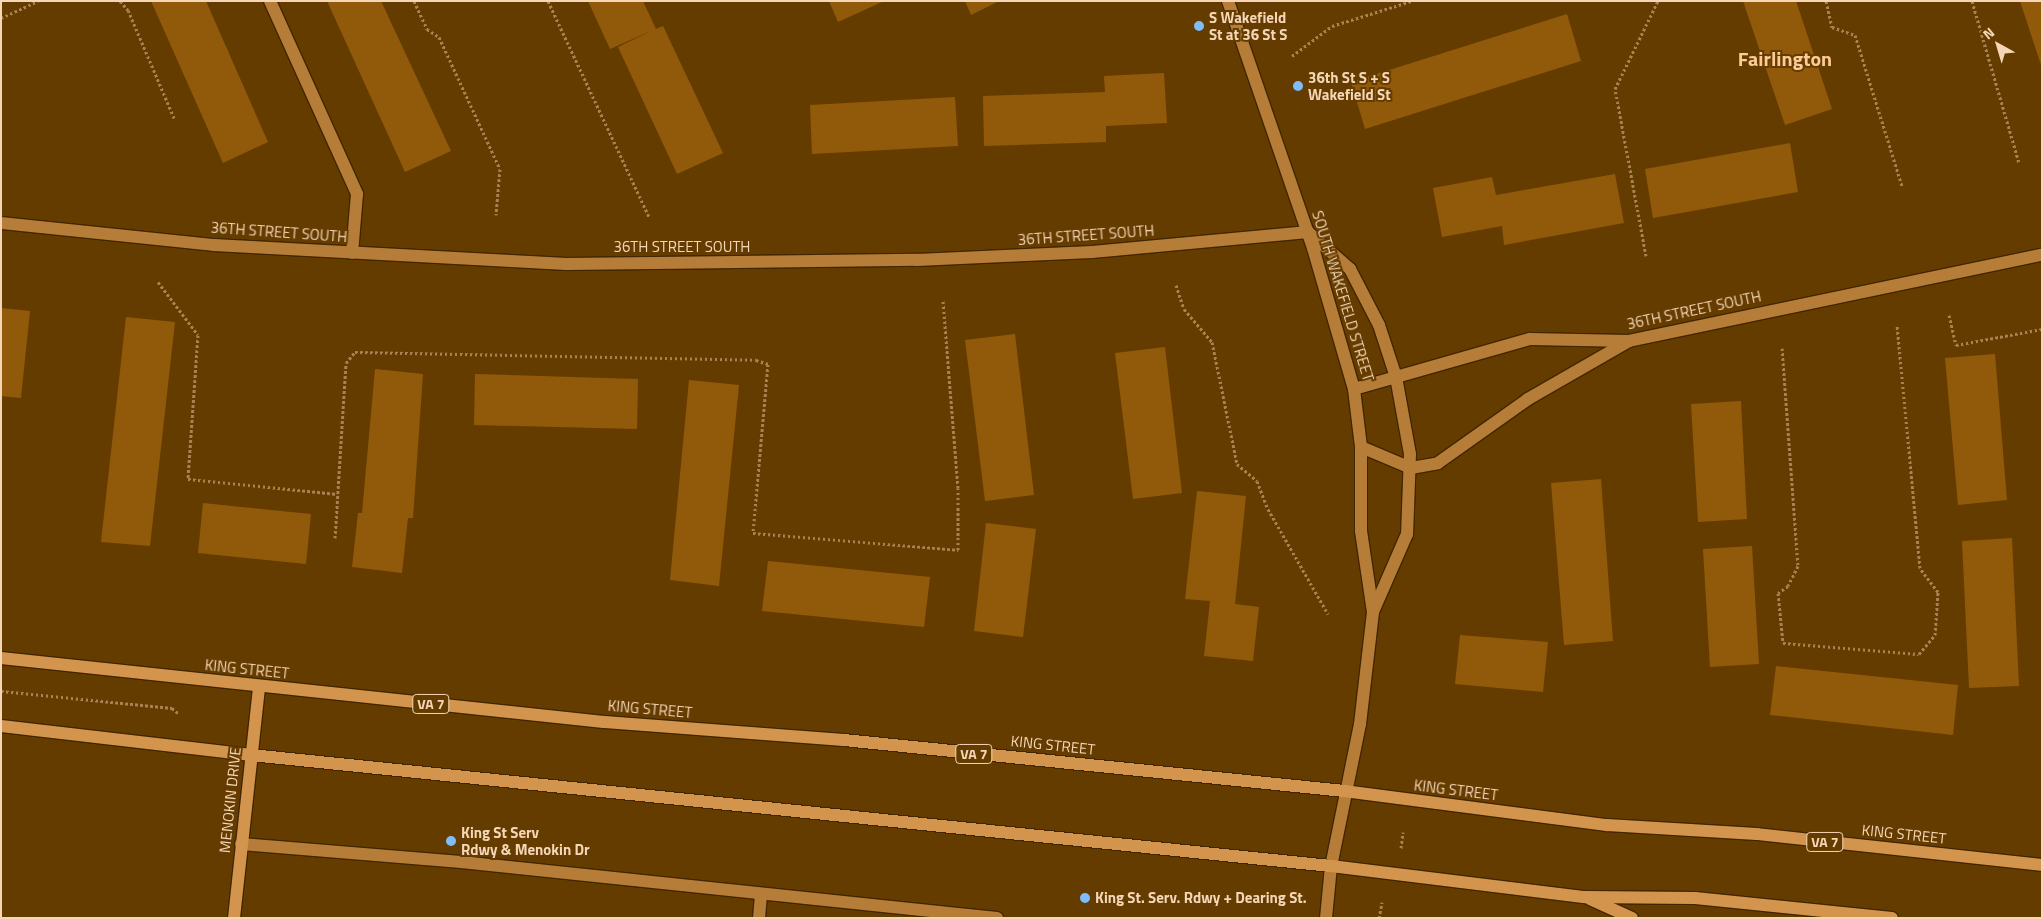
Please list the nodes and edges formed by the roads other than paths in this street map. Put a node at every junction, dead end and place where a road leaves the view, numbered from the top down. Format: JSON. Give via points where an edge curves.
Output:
{"nodes":[{"id":1,"x":270,"y":1,"type":"edge"},
{"id":2,"x":1229,"y":1,"type":"edge"},
{"id":3,"x":1,"y":222,"type":"edge"},
{"id":4,"x":1308,"y":232,"type":"junction"},
{"id":5,"x":352,"y":253,"type":"junction"},
{"id":6,"x":2042,"y":255,"type":"edge"},
{"id":7,"x":1629,"y":341,"type":"junction"},
{"id":8,"x":1396,"y":377,"type":"junction"},
{"id":9,"x":1354,"y":389,"type":"junction"},
{"id":10,"x":1361,"y":447,"type":"junction"},
{"id":11,"x":1411,"y":468,"type":"junction"},
{"id":12,"x":1372,"y":612,"type":"junction"},
{"id":13,"x":1,"y":658,"type":"edge"},
{"id":14,"x":259,"y":686,"type":"junction"},
{"id":15,"x":1,"y":726,"type":"edge"},
{"id":16,"x":251,"y":755,"type":"junction"},
{"id":17,"x":1344,"y":791,"type":"junction"},
{"id":18,"x":242,"y":844,"type":"junction"},
{"id":19,"x":2042,"y":865,"type":"edge"},
{"id":20,"x":1330,"y":866,"type":"junction"},
{"id":21,"x":761,"y":895,"type":"junction"},
{"id":22,"x":1585,"y":897,"type":"junction"},
{"id":23,"x":234,"y":918,"type":"edge"},
{"id":24,"x":759,"y":918,"type":"edge"},
{"id":25,"x":997,"y":918,"type":"edge"},
{"id":26,"x":1326,"y":918,"type":"edge"},
{"id":27,"x":1632,"y":918,"type":"edge"},
{"id":28,"x":1892,"y":918,"type":"edge"}],
"edges":[{"from":1,"to":5,"type":"street","via":[[357,194]]},
{"from":2,"to":4,"type":"street","name":"SOUTH WAKEFIELD STREET"},
{"from":3,"to":5,"type":"street","name":"36TH STREET SOUTH","via":[[158,240]]},
{"from":4,"to":5,"type":"street","name":"36TH STREET SOUTH","via":[[1092,252],[917,260],[566,264]]},
{"from":4,"to":8,"type":"street","name":"SOUTH WAKEFIELD STREET","via":[[1350,269],[1378,325]]},
{"from":4,"to":9,"type":"street","name":"SOUTH WAKEFIELD STREET"},
{"from":6,"to":7,"type":"street","name":"36TH STREET SOUTH"},
{"from":7,"to":8,"type":"street","name":"36TH STREET SOUTH","via":[[1530,339]]},
{"from":7,"to":11,"type":"street","via":[[1528,399],[1444,460]]},
{"from":8,"to":9,"type":"street","name":"36TH STREET SOUTH"},
{"from":8,"to":11,"type":"street","name":"SOUTH WAKEFIELD STREET"},
{"from":9,"to":10,"type":"street","name":"SOUTH WAKEFIELD STREET"},
{"from":10,"to":11,"type":"street"},
{"from":10,"to":12,"type":"street","name":"SOUTH WAKEFIELD STREET","via":[[1361,531]]},
{"from":11,"to":12,"type":"street","name":"SOUTH WAKEFIELD STREET","via":[[1407,534]]},
{"from":12,"to":17,"type":"street","name":"SOUTH WAKEFIELD STREET","via":[[1360,724]]},
{"from":13,"to":14,"type":"main road","name":"KING STREET","number":"VA 7"},
{"from":14,"to":16,"type":"main road","name":"MENOKIN DRIVE"},
{"from":14,"to":17,"type":"main road","name":"KING STREET","number":"VA 7"},
{"from":15,"to":16,"type":"main road"},
{"from":16,"to":18,"type":"main road","name":"MENOKIN DRIVE"},
{"from":16,"to":20,"type":"main road"},
{"from":17,"to":19,"type":"main road","name":"KING STREET","number":"VA 7","via":[[1608,825],[1756,834]]},
{"from":17,"to":20,"type":"street","name":"SOUTH WAKEFIELD STREET"},
{"from":18,"to":21,"type":"street","via":[[461,862]]},
{"from":18,"to":23,"type":"main road","name":"MENOKIN DRIVE"},
{"from":20,"to":22,"type":"main road"},
{"from":20,"to":26,"type":"street","name":"SOUTH WAKEFIELD STREET"},
{"from":21,"to":24,"type":"street"},
{"from":21,"to":25,"type":"street"},
{"from":22,"to":27,"type":"main road"},
{"from":22,"to":28,"type":"main road","via":[[1696,898]]}]}
